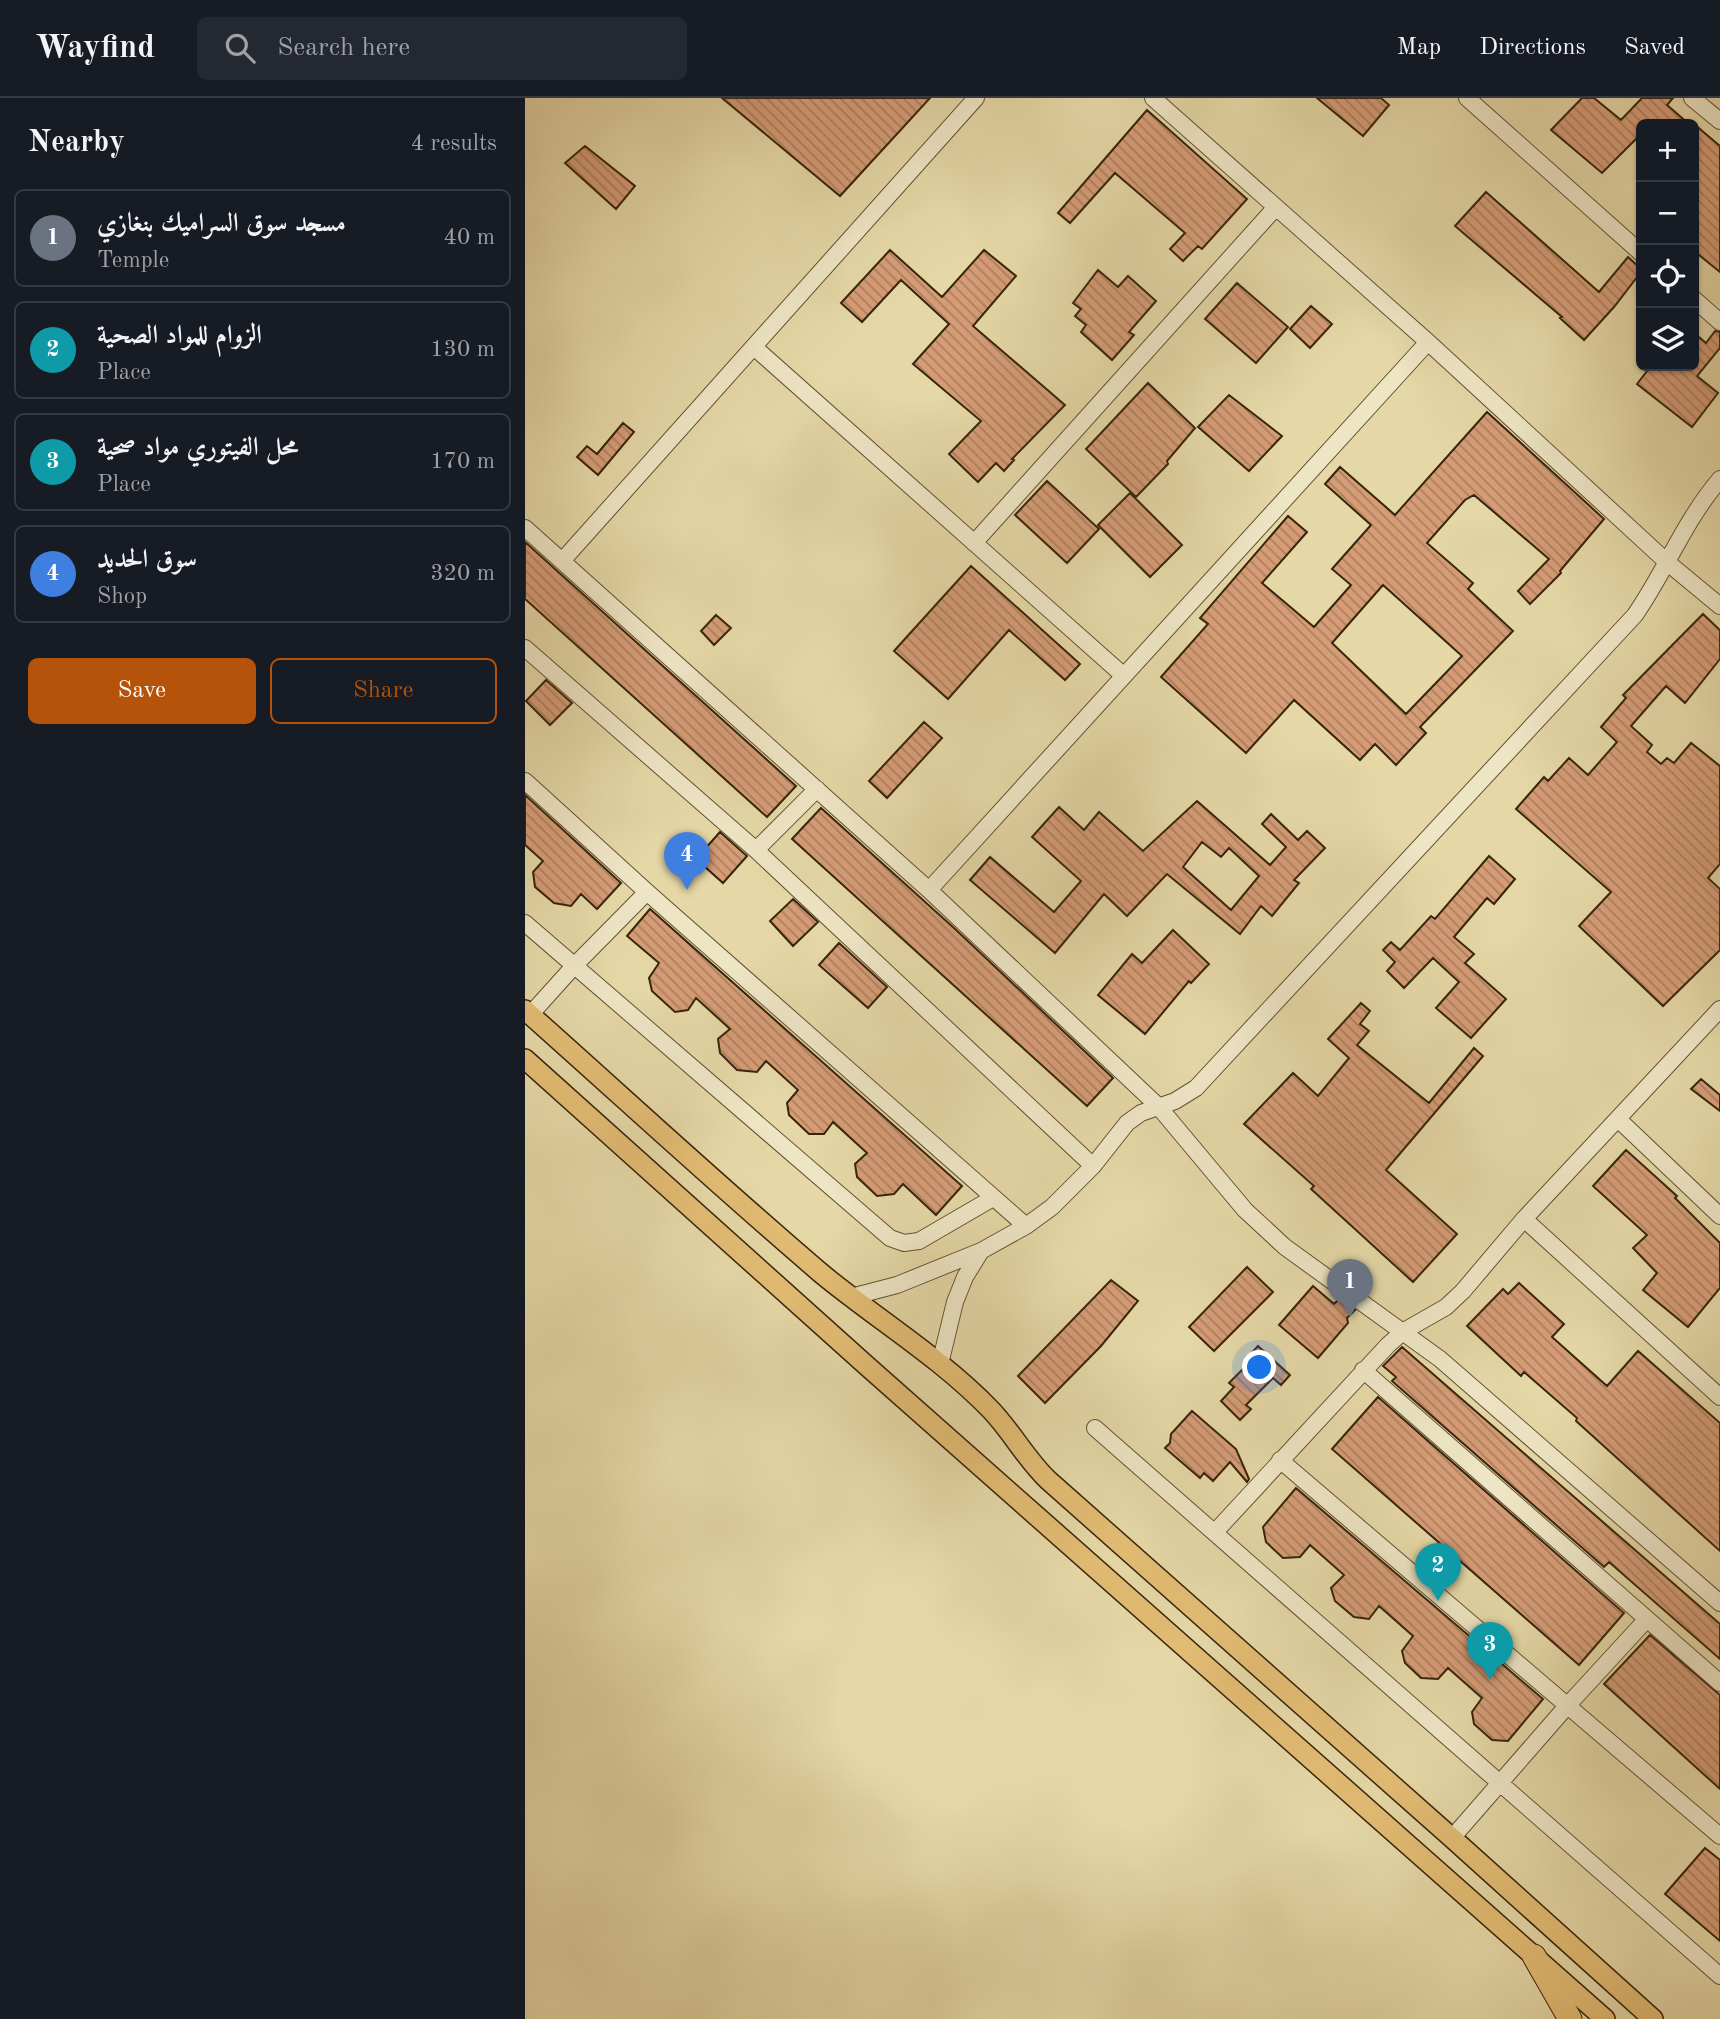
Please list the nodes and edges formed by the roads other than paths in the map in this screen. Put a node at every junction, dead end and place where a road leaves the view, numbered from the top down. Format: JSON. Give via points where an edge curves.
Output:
{"nodes":[{"id":1,"x":976,"y":98,"type":"edge"},
{"id":2,"x":1153,"y":98,"type":"edge"},
{"id":3,"x":1467,"y":98,"type":"edge"},
{"id":4,"x":1692,"y":98,"type":"edge"},
{"id":5,"x":1720,"y":121,"type":"edge"},
{"id":6,"x":1276,"y":207,"type":"junction"},
{"id":7,"x":1636,"y":249,"type":"edge"},
{"id":8,"x":1699,"y":303,"type":"edge"},
{"id":9,"x":1720,"y":322,"type":"edge"},
{"id":10,"x":1428,"y":342,"type":"junction"},
{"id":11,"x":754,"y":347,"type":"junction"},
{"id":12,"x":1720,"y":479,"type":"edge"},
{"id":13,"x":525,"y":528,"type":"edge"},
{"id":14,"x":974,"y":543,"type":"junction"},
{"id":15,"x":562,"y":561,"type":"junction"},
{"id":16,"x":1668,"y":563,"type":"junction"},
{"id":17,"x":1720,"y":606,"type":"edge"},
{"id":18,"x":525,"y":648,"type":"edge"},
{"id":19,"x":1124,"y":676,"type":"junction"},
{"id":20,"x":525,"y":781,"type":"edge"},
{"id":21,"x":817,"y":789,"type":"junction"},
{"id":22,"x":756,"y":850,"type":"junction"},
{"id":23,"x":929,"y":890,"type":"junction"},
{"id":24,"x":647,"y":892,"type":"junction"},
{"id":25,"x":525,"y":923,"type":"edge"},
{"id":26,"x":574,"y":966,"type":"junction"},
{"id":27,"x":1720,"y":1009,"type":"edge"},
{"id":28,"x":527,"y":1012,"type":"edge"},
{"id":29,"x":525,"y":1059,"type":"edge"},
{"id":30,"x":1158,"y":1106,"type":"junction"},
{"id":31,"x":1619,"y":1120,"type":"junction"},
{"id":32,"x":1093,"y":1166,"type":"junction"},
{"id":33,"x":993,"y":1198,"type":"junction"},
{"id":34,"x":1720,"y":1216,"type":"edge"},
{"id":35,"x":1524,"y":1219,"type":"junction"},
{"id":36,"x":1026,"y":1226,"type":"junction"},
{"id":37,"x":981,"y":1251,"type":"junction"},
{"id":38,"x":851,"y":1297,"type":"junction"},
{"id":39,"x":1404,"y":1331,"type":"junction"},
{"id":40,"x":940,"y":1364,"type":"junction"},
{"id":41,"x":1363,"y":1370,"type":"junction"},
{"id":42,"x":1720,"y":1397,"type":"edge"},
{"id":43,"x":1095,"y":1428,"type":"dead end"},
{"id":44,"x":1280,"y":1460,"type":"junction"},
{"id":45,"x":1215,"y":1532,"type":"junction"},
{"id":46,"x":1720,"y":1603,"type":"edge"},
{"id":47,"x":1647,"y":1619,"type":"junction"},
{"id":48,"x":1720,"y":1683,"type":"edge"},
{"id":49,"x":1567,"y":1706,"type":"junction"},
{"id":50,"x":1498,"y":1784,"type":"junction"},
{"id":51,"x":1720,"y":1836,"type":"edge"},
{"id":52,"x":1452,"y":1838,"type":"junction"},
{"id":53,"x":1534,"y":1956,"type":"junction"},
{"id":54,"x":1720,"y":1976,"type":"edge"},
{"id":55,"x":1570,"y":2019,"type":"edge"},
{"id":56,"x":1605,"y":2019,"type":"edge"},
{"id":57,"x":1653,"y":2019,"type":"edge"}],
"edges":[{"from":1,"to":11,"type":"lane"},
{"from":2,"to":6,"type":"lane"},
{"from":3,"to":7,"type":"lane"},
{"from":4,"to":5,"type":"lane"},
{"from":6,"to":10,"type":"lane"},
{"from":6,"to":14,"type":"lane"},
{"from":8,"to":9,"type":"lane"},
{"from":10,"to":16,"type":"lane"},
{"from":10,"to":19,"type":"lane"},
{"from":11,"to":14,"type":"lane"},
{"from":11,"to":15,"type":"lane"},
{"from":12,"to":16,"type":"lane","via":[[1690,519]]},
{"from":13,"to":15,"type":"lane"},
{"from":14,"to":19,"type":"lane"},
{"from":15,"to":21,"type":"lane"},
{"from":16,"to":17,"type":"lane"},
{"from":16,"to":30,"type":"lane","via":[[1635,615],[1196,1088]]},
{"from":18,"to":22,"type":"lane"},
{"from":19,"to":23,"type":"lane"},
{"from":20,"to":24,"type":"lane"},
{"from":21,"to":22,"type":"lane"},
{"from":21,"to":23,"type":"lane"},
{"from":22,"to":32,"type":"lane"},
{"from":23,"to":30,"type":"lane"},
{"from":24,"to":26,"type":"lane"},
{"from":24,"to":33,"type":"lane"},
{"from":25,"to":26,"type":"lane"},
{"from":26,"to":28,"type":"lane"},
{"from":26,"to":33,"type":"lane","via":[[890,1238],[904,1243],[919,1241]]},
{"from":27,"to":31,"type":"lane"},
{"from":28,"to":38,"type":"main road","via":[[716,1183]]},
{"from":29,"to":53,"type":"main road"},
{"from":30,"to":32,"type":"lane","via":[[1127,1124]]},
{"from":30,"to":39,"type":"lane","via":[[1245,1210],[1325,1278]]},
{"from":31,"to":34,"type":"lane"},
{"from":31,"to":35,"type":"lane"},
{"from":32,"to":36,"type":"lane"},
{"from":33,"to":36,"type":"lane"},
{"from":35,"to":39,"type":"lane","via":[[1446,1307]]},
{"from":35,"to":42,"type":"lane"},
{"from":36,"to":37,"type":"lane"},
{"from":37,"to":38,"type":"lane","via":[[897,1286]]},
{"from":37,"to":40,"type":"lane","via":[[955,1302]]},
{"from":38,"to":40,"type":"main road"},
{"from":39,"to":41,"type":"lane"},
{"from":39,"to":46,"type":"lane"},
{"from":40,"to":52,"type":"main road","via":[[991,1411],[1048,1480]]},
{"from":41,"to":44,"type":"lane"},
{"from":41,"to":47,"type":"lane"},
{"from":43,"to":45,"type":"lane"},
{"from":44,"to":45,"type":"lane"},
{"from":44,"to":49,"type":"lane"},
{"from":45,"to":50,"type":"lane"},
{"from":47,"to":48,"type":"lane"},
{"from":47,"to":49,"type":"lane"},
{"from":49,"to":50,"type":"lane"},
{"from":49,"to":51,"type":"lane"},
{"from":50,"to":52,"type":"lane"},
{"from":50,"to":54,"type":"lane"},
{"from":52,"to":57,"type":"main road"},
{"from":53,"to":55,"type":"highway"},
{"from":53,"to":56,"type":"main road"}]}
